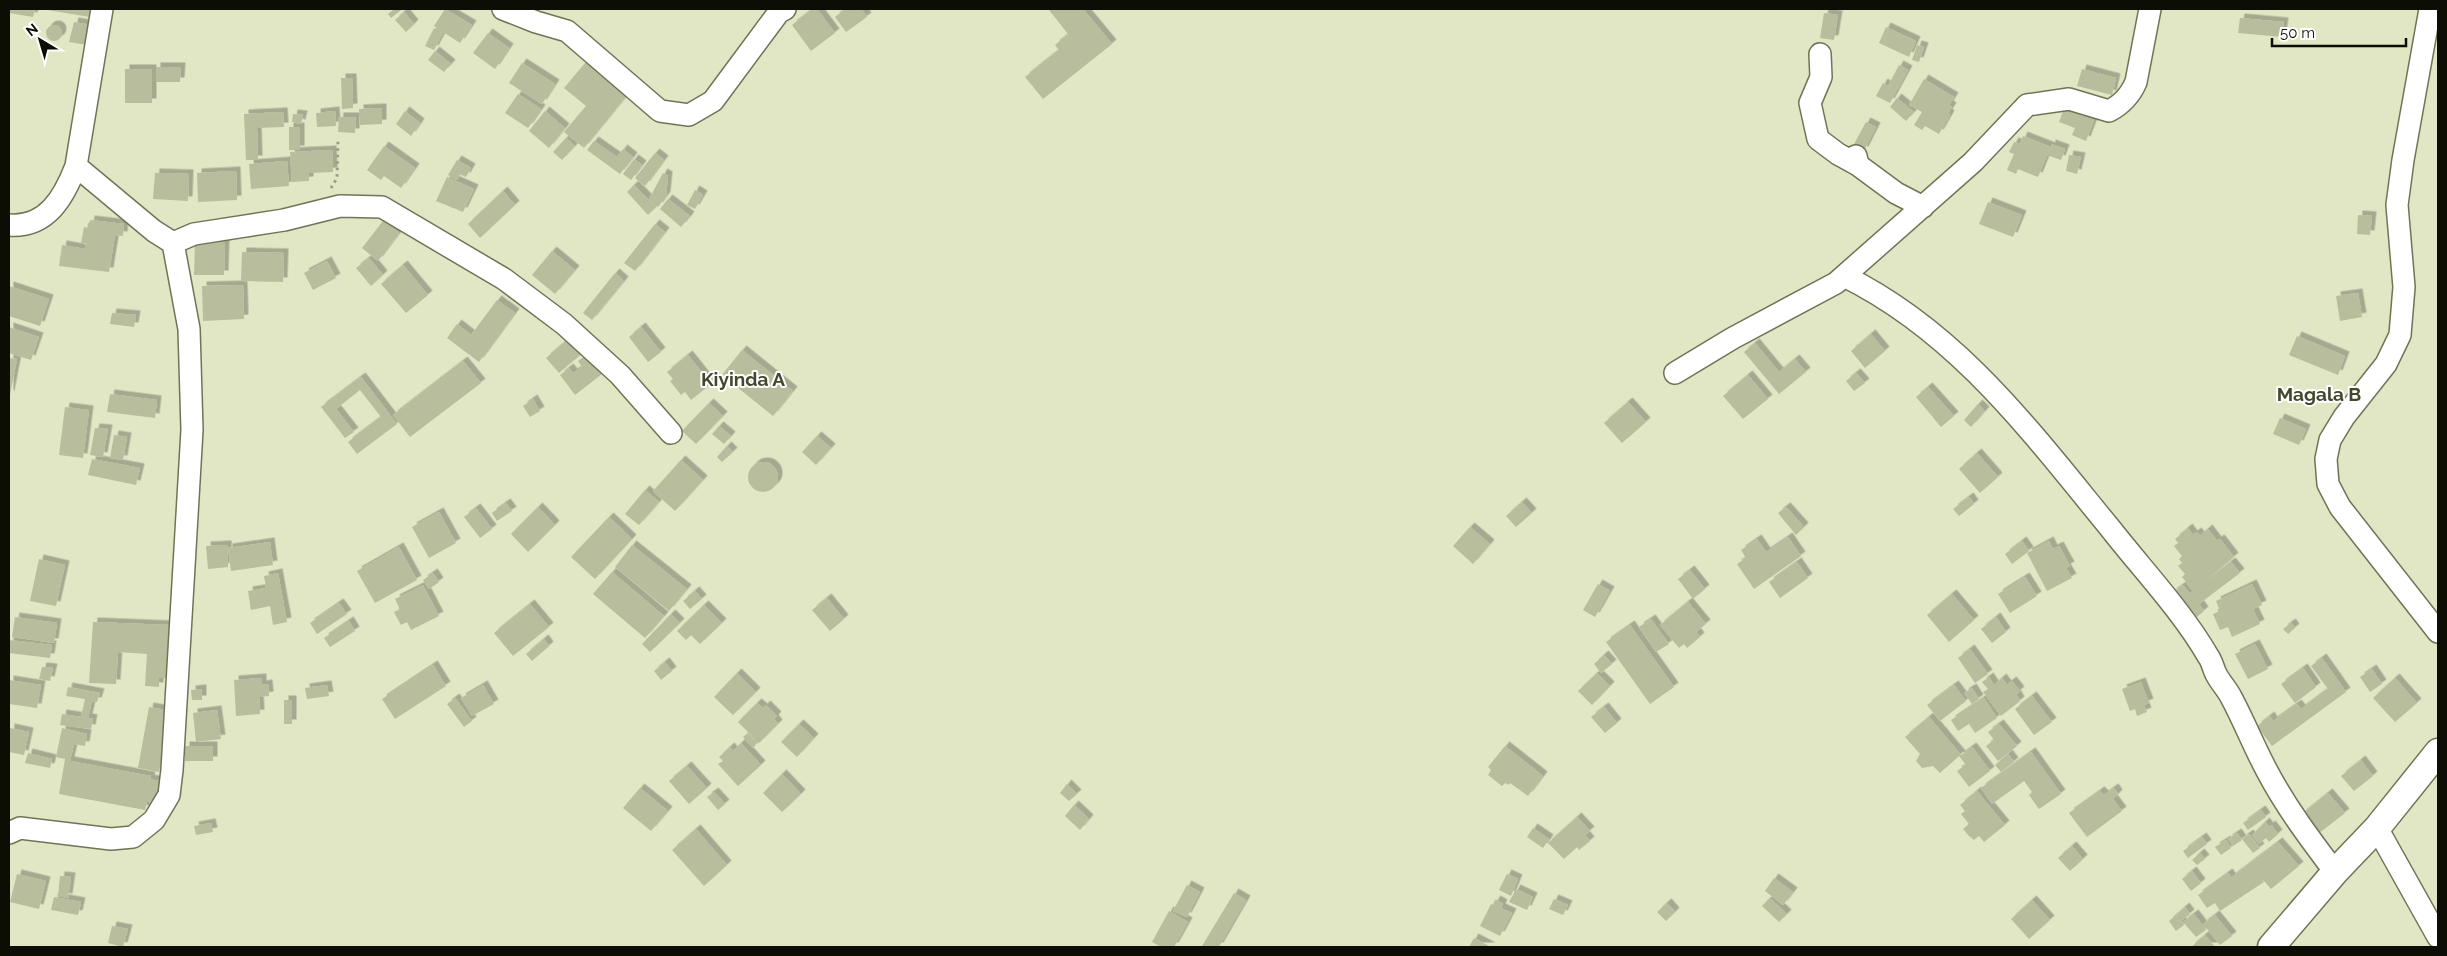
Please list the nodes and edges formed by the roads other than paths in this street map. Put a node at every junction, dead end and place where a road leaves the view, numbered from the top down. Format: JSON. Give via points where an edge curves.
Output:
{"nodes":[{"id":1,"x":102,"y":9,"type":"edge"},
{"id":2,"x":503,"y":9,"type":"edge"},
{"id":3,"x":785,"y":9,"type":"edge"},
{"id":4,"x":2150,"y":9,"type":"edge"},
{"id":5,"x":2430,"y":9,"type":"edge"},
{"id":6,"x":1820,"y":54,"type":"dead end"},
{"id":7,"x":76,"y":166,"type":"junction"},
{"id":8,"x":1923,"y":208,"type":"junction"},
{"id":9,"x":9,"y":225,"type":"edge"},
{"id":10,"x":172,"y":243,"type":"junction"},
{"id":11,"x":1844,"y":276,"type":"junction"},
{"id":12,"x":1675,"y":373,"type":"dead end"},
{"id":13,"x":671,"y":433,"type":"dead end"},
{"id":14,"x":2438,"y":632,"type":"edge"},
{"id":15,"x":2438,"y":752,"type":"edge"},
{"id":16,"x":2377,"y":828,"type":"junction"},
{"id":17,"x":9,"y":833,"type":"edge"},
{"id":18,"x":2335,"y":872,"type":"junction"},
{"id":19,"x":2438,"y":937,"type":"edge"},
{"id":20,"x":2271,"y":947,"type":"edge"}],
"edges":[{"from":1,"to":7,"type":"street"},
{"from":2,"to":3,"type":"street","via":[[567,31],[660,110],[689,115],[713,100],[779,12]]},
{"from":4,"to":8,"type":"street","via":[[2136,82],[2131,93],[2119,105],[2109,111],[2069,99],[2027,105],[1973,162]]},
{"from":5,"to":14,"type":"street","via":[[2397,205],[2404,287],[2400,335],[2386,364],[2344,416],[2330,440],[2326,459],[2328,484],[2340,507]]},
{"from":6,"to":8,"type":"street","via":[[1821,76],[1810,103],[1818,139],[1838,154],[1857,160],[1896,193]]},
{"from":7,"to":9,"type":"street","via":[[65,193],[53,209],[34,222]]},
{"from":7,"to":10,"type":"street"},
{"from":8,"to":11,"type":"street"},
{"from":10,"to":13,"type":"street","via":[[194,234],[284,220],[340,206],[382,207],[504,279],[564,324],[613,368]]},
{"from":10,"to":17,"type":"street","via":[[189,329],[192,430],[169,795],[154,820],[133,836],[111,839],[20,828]]},
{"from":11,"to":12,"type":"street"},
{"from":11,"to":18,"type":"street","via":[[1872,290],[1924,325],[1968,362],[2027,427],[2202,645],[2267,772],[2295,819]]},
{"from":15,"to":16,"type":"street"},
{"from":16,"to":18,"type":"street"},
{"from":16,"to":19,"type":"street"},
{"from":18,"to":20,"type":"street"}]}
